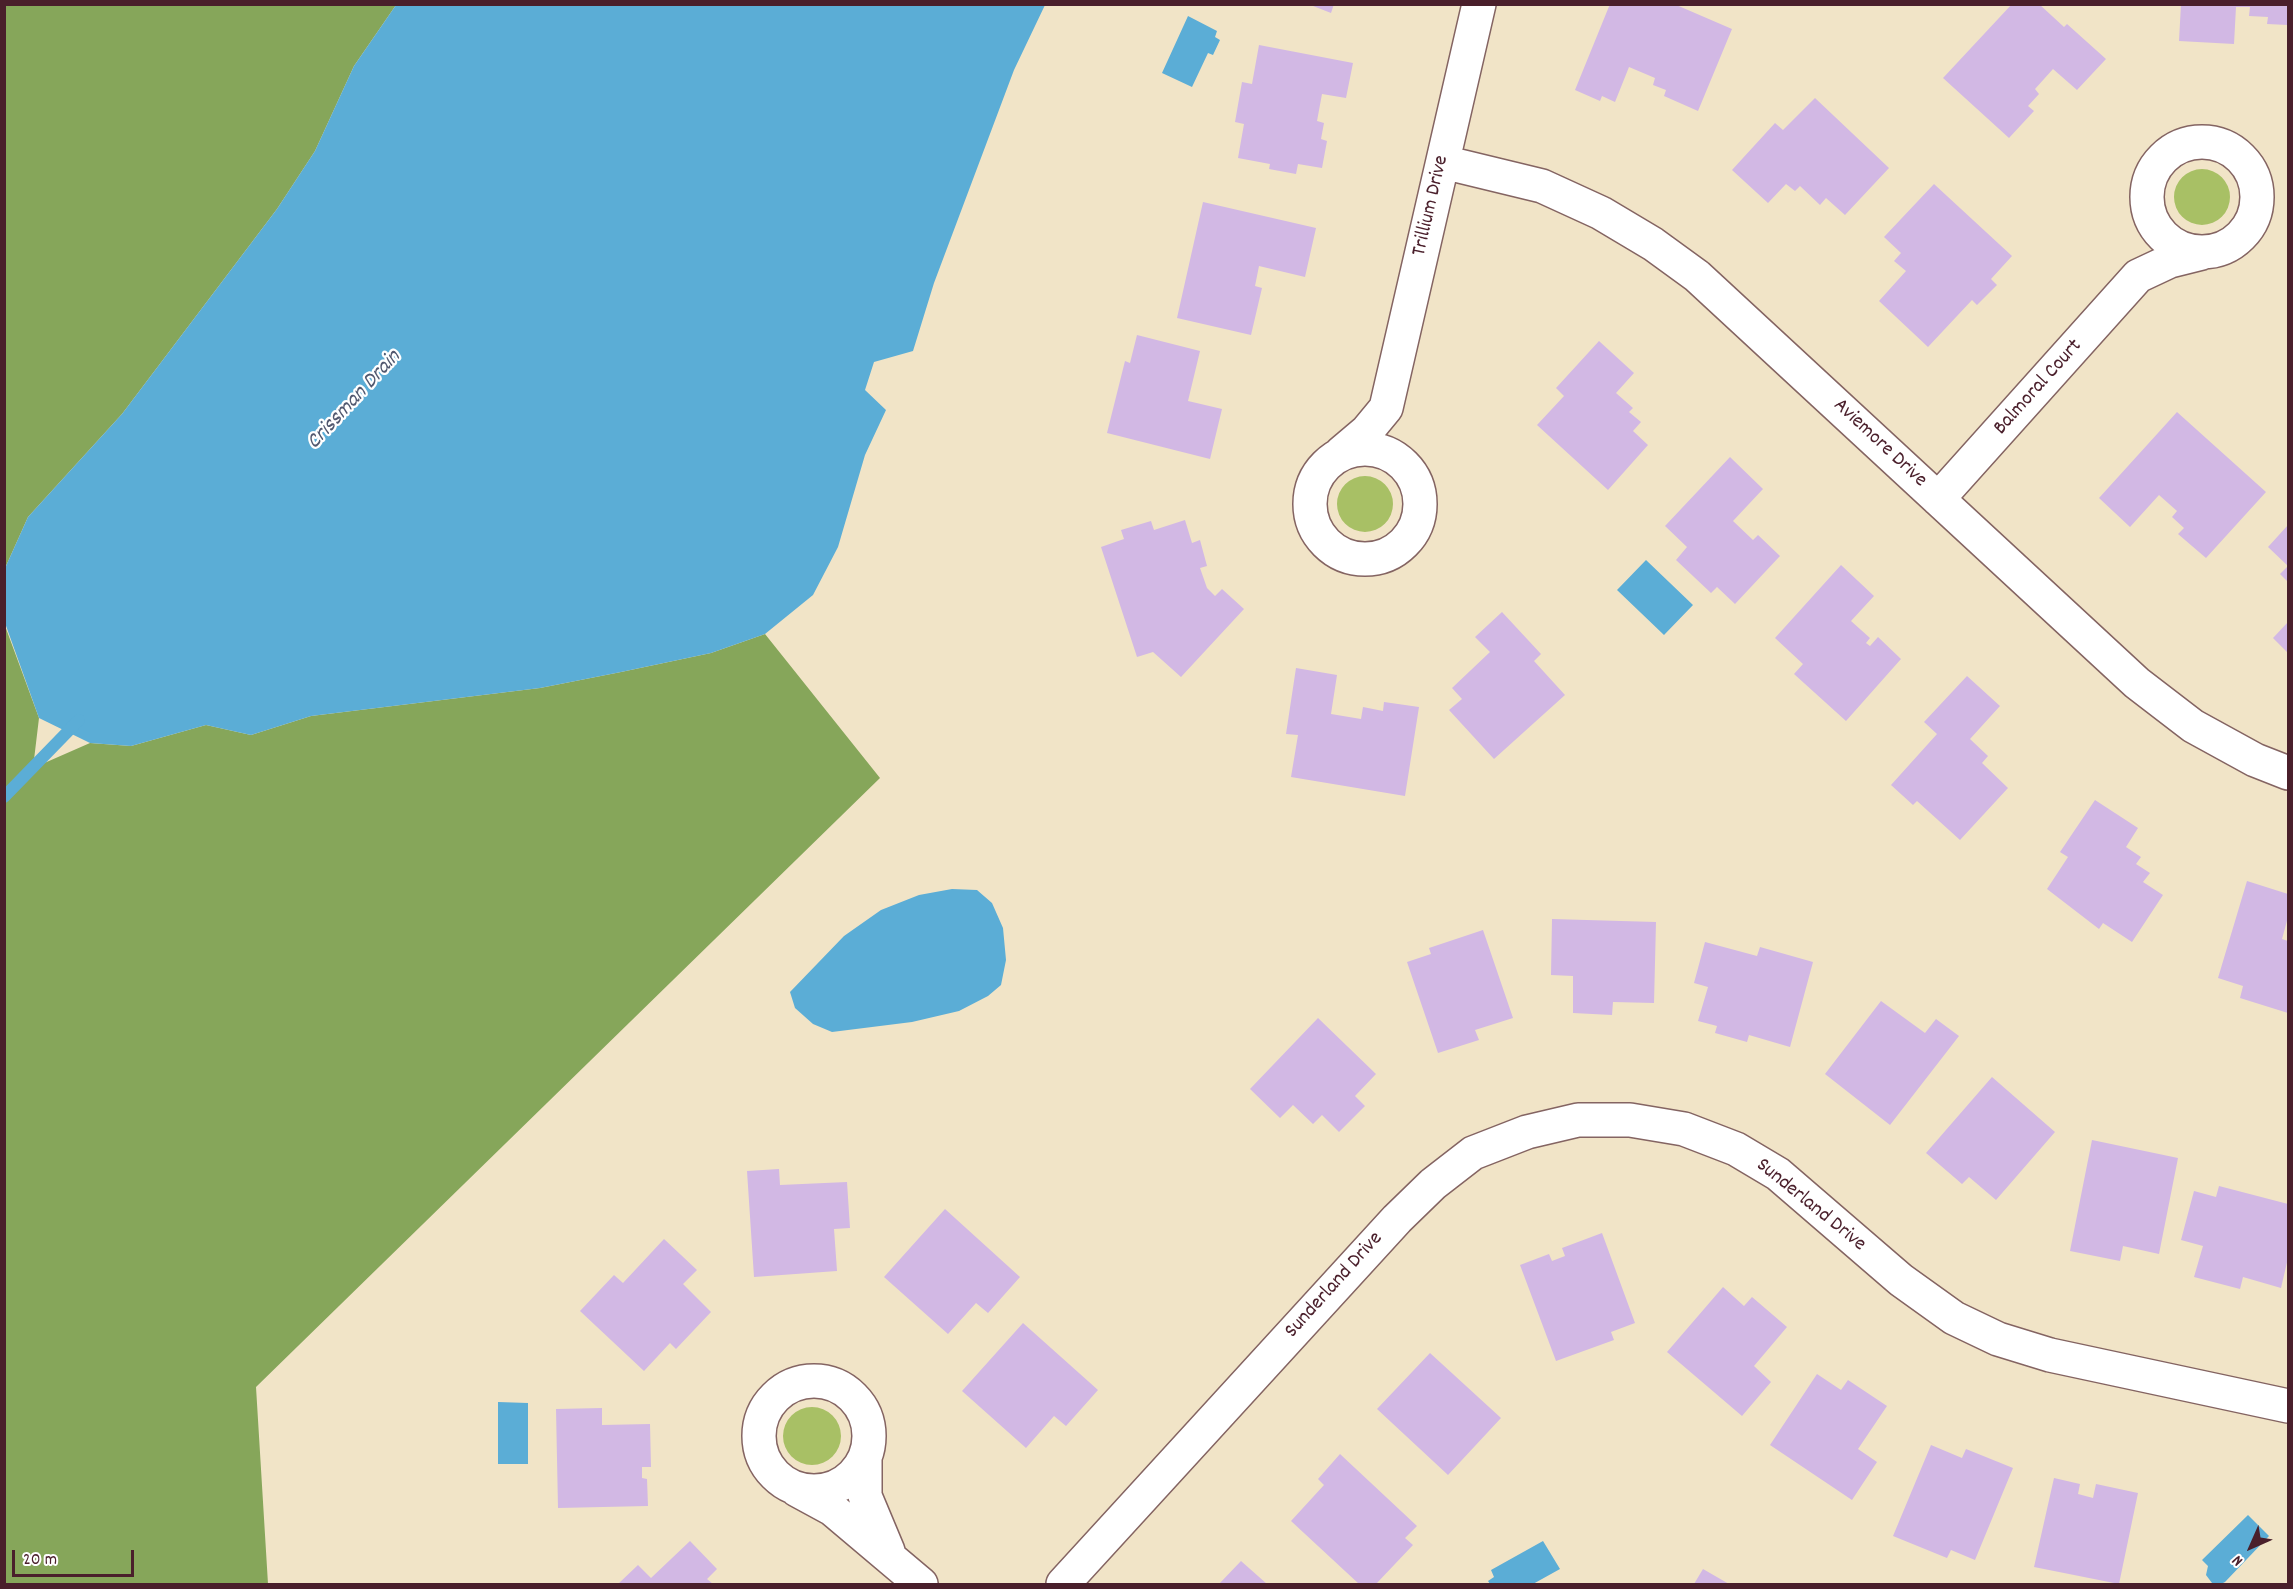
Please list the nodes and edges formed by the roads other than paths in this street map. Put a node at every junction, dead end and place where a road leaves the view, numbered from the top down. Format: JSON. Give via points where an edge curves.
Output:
{"nodes":[{"id":1,"x":1479,"y":4,"type":"edge"},
{"id":2,"x":1443,"y":162,"type":"junction"},
{"id":3,"x":2148,"y":211,"type":"junction"},
{"id":4,"x":2202,"y":253,"type":"junction"},
{"id":5,"x":2138,"y":276,"type":"junction"},
{"id":6,"x":1386,"y":408,"type":"junction"},
{"id":7,"x":1341,"y":453,"type":"junction"},
{"id":8,"x":1408,"y":469,"type":"junction"},
{"id":9,"x":1938,"y":499,"type":"junction"},
{"id":10,"x":2289,"y":773,"type":"edge"},
{"id":11,"x":2289,"y":1406,"type":"edge"},
{"id":12,"x":865,"y":1458,"type":"junction"},
{"id":13,"x":787,"y":1485,"type":"junction"},
{"id":14,"x":890,"y":1556,"type":"junction"},
{"id":15,"x":921,"y":1584,"type":"edge"},
{"id":16,"x":1063,"y":1584,"type":"edge"}],
"edges":[{"from":1,"to":2,"type":"street","name":"Trillium Drive"},
{"from":2,"to":6,"type":"street","name":"Trillium Drive"},
{"from":2,"to":9,"type":"street","name":"Aviemore Drive","via":[[1542,186],[1601,213],[1653,244],[1696,276]]},
{"from":3,"to":4,"type":"street","via":[[2168,240]]},
{"from":3,"to":4,"type":"street","name":"Balmoral Court","via":[[2146,192],[2151,174],[2175,147],[2211,141],[2228,147],[2253,174],[2258,192],[2256,210],[2249,227],[2236,240],[2221,249]]},
{"from":3,"to":5,"type":"street","name":"Balmoral Court"},
{"from":4,"to":5,"type":"street","name":"Balmoral Court","via":[[2170,261]]},
{"from":5,"to":9,"type":"street","name":"Balmoral Court"},
{"from":6,"to":7,"type":"street","name":"Trillium Drive"},
{"from":6,"to":8,"type":"street","name":"Trillium Drive","via":[[1393,438]]},
{"from":7,"to":8,"type":"street","via":[[1358,448],[1377,449],[1394,456]]},
{"from":7,"to":8,"type":"street","name":"Trillium Drive","via":[[1315,478],[1310,514],[1316,531],[1344,555],[1380,557],[1410,537],[1418,520],[1420,502],[1417,484]]},
{"from":9,"to":10,"type":"street","name":"Aviemore Drive","via":[[2137,683],[2193,726],[2255,760]]},
{"from":11,"to":16,"type":"street","name":"Sunderland Drive","via":[[2050,1355],[1998,1339],[1954,1318],[1910,1286],[1778,1174],[1736,1149],[1684,1129],[1630,1120],[1578,1120],[1527,1132],[1473,1153],[1433,1184]]},
{"from":12,"to":13,"type":"street","via":[[848,1479],[823,1491]]},
{"from":12,"to":13,"type":"street","via":[[868,1422],[848,1391],[813,1380],[795,1383],[779,1392],[759,1422],[763,1458],[773,1474]]},
{"from":12,"to":14,"type":"street","via":[[866,1496]]},
{"from":13,"to":14,"type":"street","via":[[832,1509]]},
{"from":14,"to":15,"type":"street"}]}
